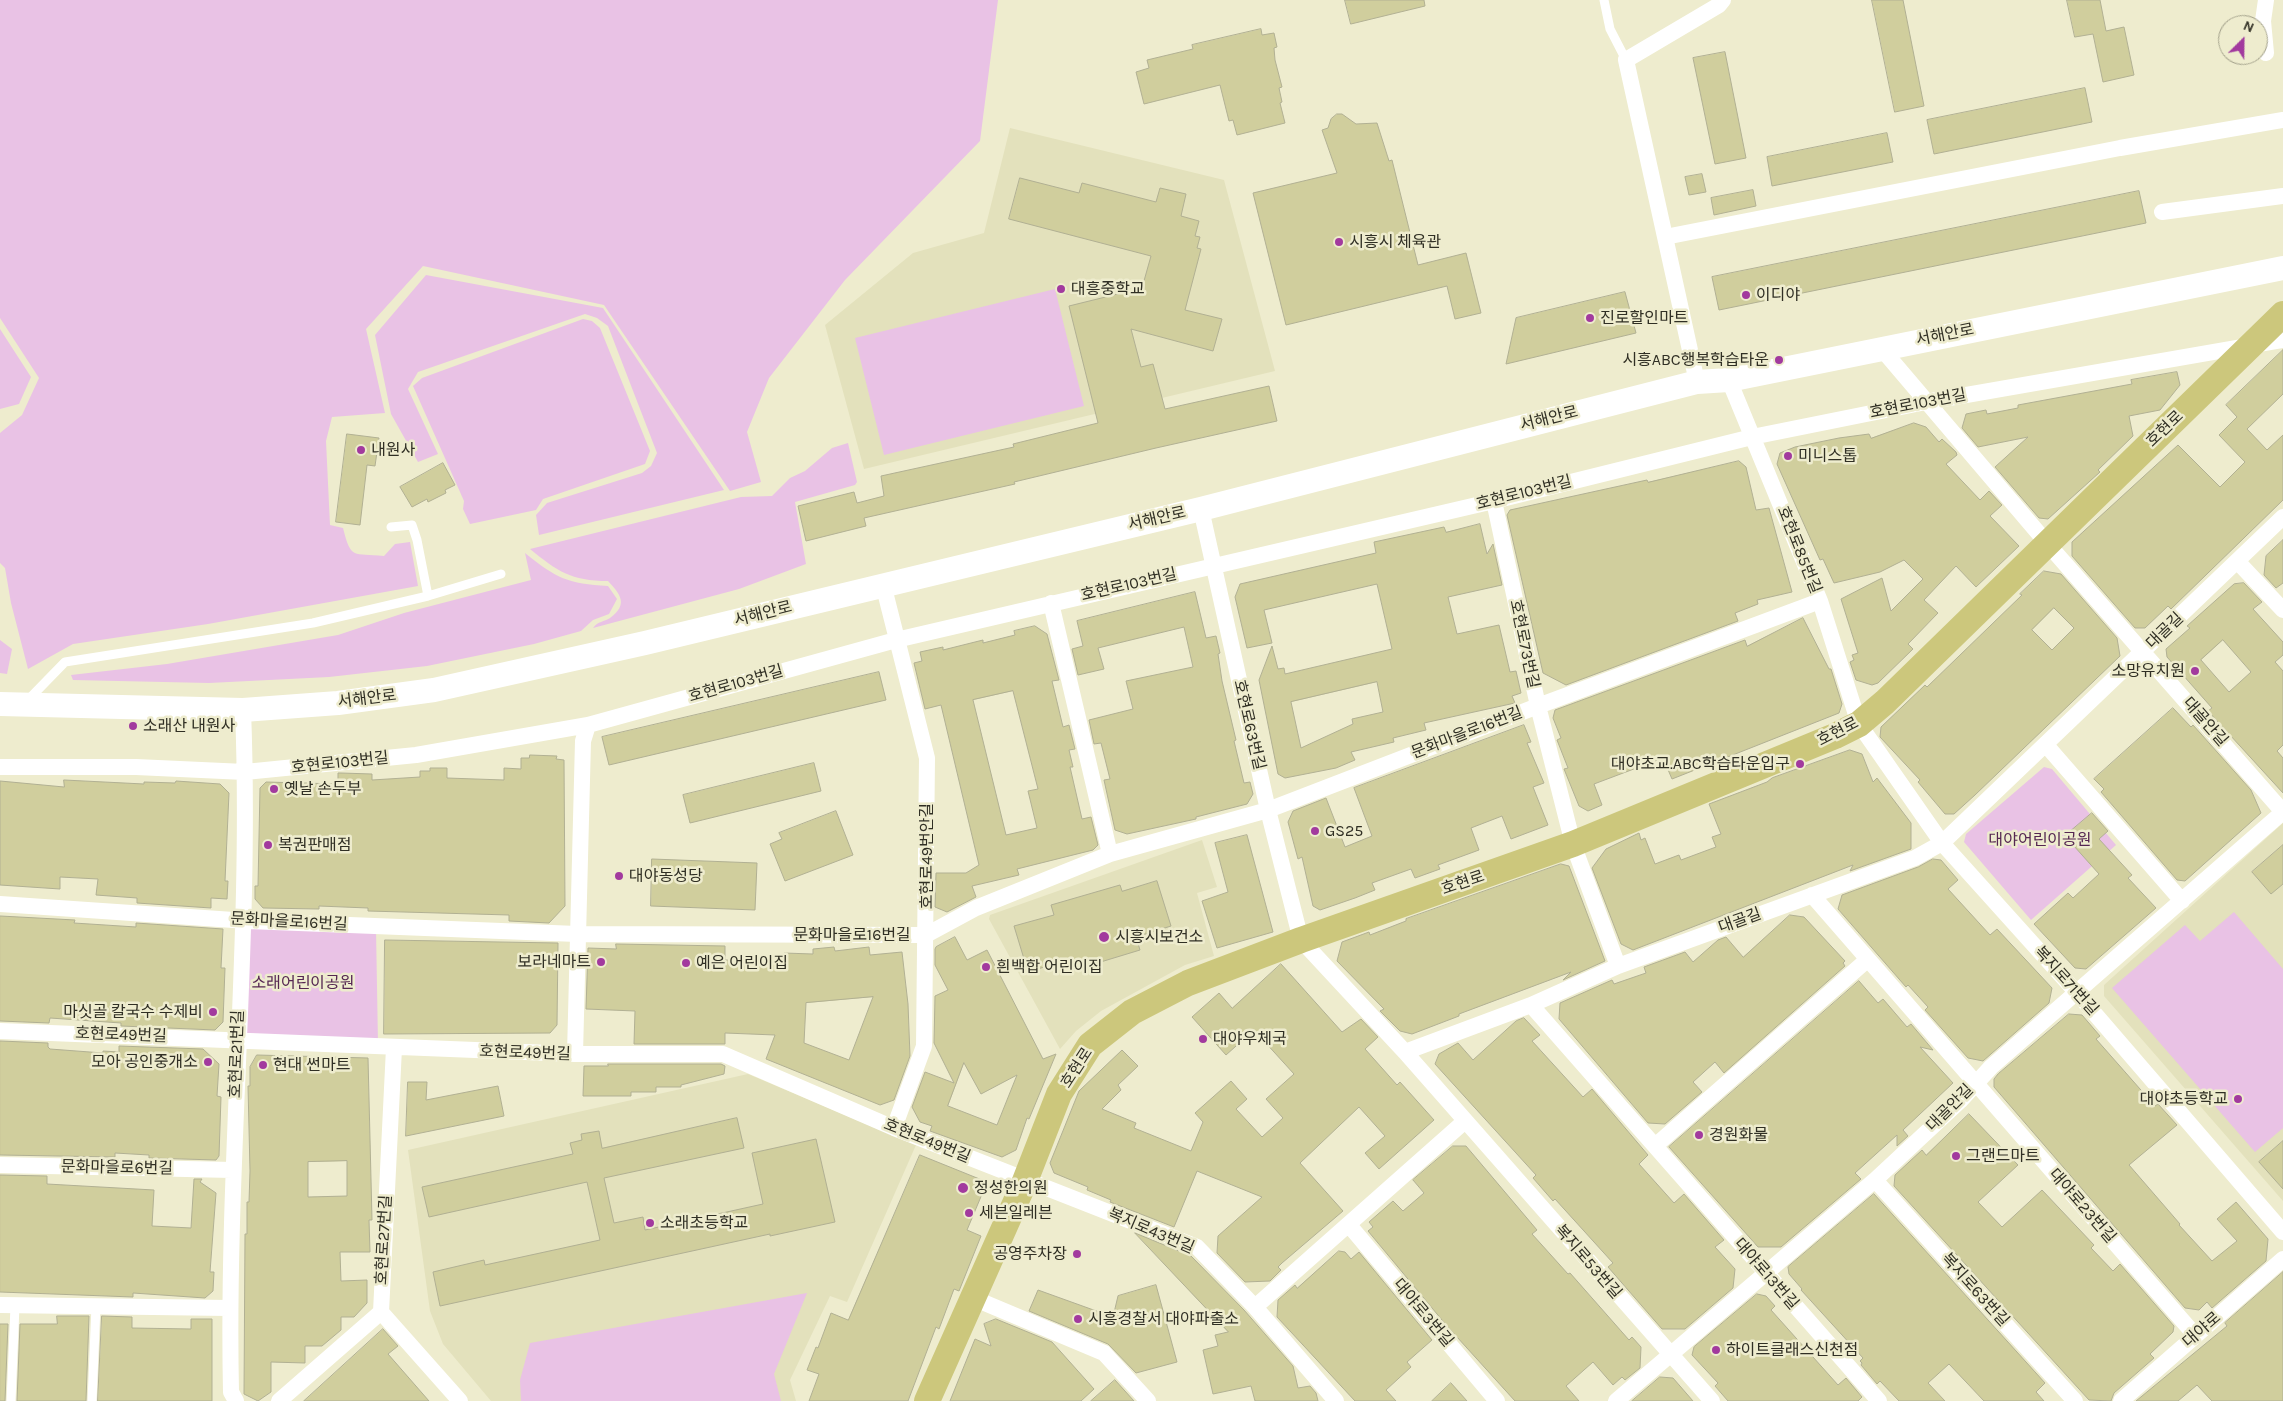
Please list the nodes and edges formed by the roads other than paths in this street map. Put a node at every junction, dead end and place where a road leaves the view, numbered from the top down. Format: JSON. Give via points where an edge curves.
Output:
{"nodes":[{"id":1,"x":1604,"y":0,"type":"edge"},
{"id":2,"x":2266,"y":0,"type":"edge"},
{"id":3,"x":1725,"y":2,"type":"edge"},
{"id":4,"x":2263,"y":15,"type":"edge"},
{"id":5,"x":1626,"y":60,"type":"junction"},
{"id":6,"x":2283,"y":120,"type":"edge"},
{"id":7,"x":2283,"y":196,"type":"edge"},
{"id":8,"x":2162,"y":212,"type":"dead end"},
{"id":9,"x":1665,"y":237,"type":"junction"},
{"id":10,"x":2283,"y":268,"type":"edge"},
{"id":11,"x":2283,"y":314,"type":"edge"},
{"id":12,"x":2283,"y":340,"type":"edge"},
{"id":13,"x":2254,"y":344,"type":"junction"},
{"id":14,"x":1881,"y":348,"type":"junction"},
{"id":15,"x":1729,"y":380,"type":"junction"},
{"id":16,"x":1697,"y":382,"type":"junction"},
{"id":17,"x":1926,"y":402,"type":"junction"},
{"id":18,"x":1752,"y":437,"type":"junction"},
{"id":19,"x":1494,"y":500,"type":"junction"},
{"id":20,"x":1201,"y":509,"type":"junction"},
{"id":21,"x":2283,"y":517,"type":"edge"},
{"id":22,"x":391,"y":527,"type":"dead end"},
{"id":23,"x":2046,"y":542,"type":"junction"},
{"id":24,"x":2237,"y":560,"type":"junction"},
{"id":25,"x":1213,"y":566,"type":"junction"},
{"id":26,"x":501,"y":574,"type":"dead end"},
{"id":27,"x":883,"y":584,"type":"junction"},
{"id":28,"x":428,"y":596,"type":"junction"},
{"id":29,"x":1820,"y":601,"type":"junction"},
{"id":30,"x":1051,"y":603,"type":"junction"},
{"id":31,"x":2283,"y":610,"type":"edge"},
{"id":32,"x":896,"y":640,"type":"junction"},
{"id":33,"x":2144,"y":652,"type":"junction"},
{"id":34,"x":12,"y":704,"type":"edge"},
{"id":35,"x":1538,"y":706,"type":"junction"},
{"id":36,"x":243,"y":710,"type":"junction"},
{"id":37,"x":1859,"y":724,"type":"junction"},
{"id":38,"x":588,"y":725,"type":"junction"},
{"id":39,"x":2046,"y":745,"type":"junction"},
{"id":40,"x":0,"y":766,"type":"edge"},
{"id":41,"x":245,"y":772,"type":"junction"},
{"id":42,"x":1268,"y":810,"type":"junction"},
{"id":43,"x":2283,"y":812,"type":"edge"},
{"id":44,"x":1573,"y":844,"type":"junction"},
{"id":45,"x":1942,"y":844,"type":"junction"},
{"id":46,"x":1110,"y":854,"type":"junction"},
{"id":47,"x":1812,"y":895,"type":"junction"},
{"id":48,"x":2182,"y":901,"type":"junction"},
{"id":49,"x":0,"y":904,"type":"edge"},
{"id":50,"x":242,"y":921,"type":"junction"},
{"id":51,"x":577,"y":934,"type":"junction"},
{"id":52,"x":926,"y":935,"type":"junction"},
{"id":53,"x":1301,"y":940,"type":"junction"},
{"id":54,"x":1867,"y":960,"type":"junction"},
{"id":55,"x":1618,"y":966,"type":"junction"},
{"id":56,"x":2077,"y":993,"type":"junction"},
{"id":57,"x":1530,"y":1005,"type":"junction"},
{"id":58,"x":0,"y":1031,"type":"edge"},
{"id":59,"x":238,"y":1040,"type":"junction"},
{"id":60,"x":394,"y":1048,"type":"junction"},
{"id":61,"x":1405,"y":1052,"type":"junction"},
{"id":62,"x":575,"y":1054,"type":"junction"},
{"id":63,"x":1974,"y":1083,"type":"junction"},
{"id":64,"x":1465,"y":1121,"type":"junction"},
{"id":65,"x":894,"y":1128,"type":"junction"},
{"id":66,"x":1655,"y":1146,"type":"junction"},
{"id":67,"x":0,"y":1165,"type":"edge"},
{"id":68,"x":233,"y":1170,"type":"junction"},
{"id":69,"x":1875,"y":1180,"type":"junction"},
{"id":70,"x":1025,"y":1181,"type":"junction"},
{"id":71,"x":1349,"y":1225,"type":"junction"},
{"id":72,"x":2283,"y":1232,"type":"edge"},
{"id":73,"x":2283,"y":1259,"type":"edge"},
{"id":74,"x":1765,"y":1274,"type":"junction"},
{"id":75,"x":973,"y":1298,"type":"junction"},
{"id":76,"x":8,"y":1306,"type":"edge"},
{"id":77,"x":96,"y":1306,"type":"junction"},
{"id":78,"x":1255,"y":1307,"type":"junction"},
{"id":79,"x":229,"y":1308,"type":"junction"},
{"id":80,"x":381,"y":1312,"type":"junction"},
{"id":81,"x":2195,"y":1336,"type":"junction"},
{"id":82,"x":1670,"y":1354,"type":"junction"},
{"id":83,"x":11,"y":1401,"type":"edge"},
{"id":84,"x":92,"y":1401,"type":"edge"},
{"id":85,"x":236,"y":1401,"type":"edge"},
{"id":86,"x":279,"y":1401,"type":"edge"},
{"id":87,"x":460,"y":1401,"type":"edge"},
{"id":88,"x":927,"y":1401,"type":"edge"},
{"id":89,"x":1148,"y":1401,"type":"edge"},
{"id":90,"x":1336,"y":1401,"type":"edge"},
{"id":91,"x":1497,"y":1401,"type":"edge"},
{"id":92,"x":1616,"y":1401,"type":"edge"},
{"id":93,"x":1712,"y":1401,"type":"edge"},
{"id":94,"x":1879,"y":1401,"type":"edge"},
{"id":95,"x":2076,"y":1401,"type":"edge"},
{"id":96,"x":2121,"y":1401,"type":"edge"}],
"edges":[{"from":1,"to":5,"type":"lane","via":[[1610,28]]},
{"from":2,"to":4,"type":"street"},
{"from":3,"to":5,"type":"street"},
{"from":5,"to":9,"type":"street"},
{"from":6,"to":9,"type":"street","via":[[2120,148]]},
{"from":7,"to":8,"type":"street"},
{"from":9,"to":16,"type":"street"},
{"from":10,"to":14,"type":"main road","name":"서해안로"},
{"from":11,"to":13,"type":"main road","name":"호현로"},
{"from":12,"to":13,"type":"street","name":"호현로103번길"},
{"from":13,"to":17,"type":"street","name":"호현로103번길"},
{"from":13,"to":23,"type":"main road","name":"호현로"},
{"from":14,"to":15,"type":"main road","name":"서해안로"},
{"from":14,"to":17,"type":"street"},
{"from":15,"to":16,"type":"main road","name":"서해안로"},
{"from":15,"to":18,"type":"street","name":"호현로85번길"},
{"from":16,"to":20,"type":"main road","name":"서해안로"},
{"from":17,"to":18,"type":"street","name":"호현로103번길"},
{"from":17,"to":23,"type":"street"},
{"from":18,"to":19,"type":"street","name":"호현로103번길"},
{"from":18,"to":29,"type":"street","name":"호현로85번길"},
{"from":19,"to":25,"type":"street","name":"호현로103번길"},
{"from":19,"to":35,"type":"street","name":"호현로73번길"},
{"from":20,"to":25,"type":"street","name":"호현로63번길"},
{"from":20,"to":27,"type":"main road","name":"서해안로"},
{"from":21,"to":24,"type":"street","name":"대골길"},
{"from":22,"to":28,"type":"lane","via":[[412,525],[418,540]]},
{"from":23,"to":33,"type":"street","name":"대골안길"},
{"from":23,"to":37,"type":"main road","name":"호현로"},
{"from":24,"to":31,"type":"street"},
{"from":24,"to":33,"type":"street","name":"대골길"},
{"from":25,"to":30,"type":"street","name":"호현로103번길"},
{"from":25,"to":42,"type":"street","name":"호현로63번길"},
{"from":26,"to":28,"type":"lane","name":"서해안로"},
{"from":27,"to":32,"type":"street","name":"호현로49번안길"},
{"from":27,"to":36,"type":"main road","name":"서해안로","via":[[645,643],[434,690],[338,703]]},
{"from":28,"to":34,"type":"lane","name":"서해안로","via":[[313,623],[65,662]]},
{"from":29,"to":35,"type":"street","name":"문화마을로16번길"},
{"from":29,"to":37,"type":"street","name":"호현로85번길"},
{"from":30,"to":32,"type":"street","name":"호현로103번길"},
{"from":30,"to":46,"type":"street"},
{"from":32,"to":38,"type":"street","name":"호현로103번길"},
{"from":32,"to":52,"type":"street","name":"호현로49번안길","via":[[927,758]]},
{"from":33,"to":39,"type":"street","name":"대골길"},
{"from":33,"to":43,"type":"street","name":"대골안길"},
{"from":34,"to":36,"type":"main road","name":"서해안로"},
{"from":35,"to":42,"type":"street","name":"문화마을로16번길"},
{"from":35,"to":44,"type":"street","name":"호현로73번길"},
{"from":36,"to":41,"type":"street","name":"호현로21번길"},
{"from":37,"to":44,"type":"main road","name":"호현로"},
{"from":37,"to":45,"type":"street","name":"복지로71번길"},
{"from":38,"to":41,"type":"street","name":"호현로103번길","via":[[416,755]]},
{"from":38,"to":51,"type":"street","via":[[583,741]]},
{"from":39,"to":45,"type":"street","name":"대골길"},
{"from":39,"to":48,"type":"street"},
{"from":40,"to":41,"type":"street","name":"호현로103번길"},
{"from":41,"to":50,"type":"street","name":"호현로21번길"},
{"from":42,"to":46,"type":"street","name":"문화마을로16번길"},
{"from":42,"to":53,"type":"street","name":"호현로63번길"},
{"from":43,"to":48,"type":"street","name":"대골안길"},
{"from":44,"to":53,"type":"main road","name":"호현로"},
{"from":44,"to":55,"type":"street","name":"호현로73번길"},
{"from":45,"to":47,"type":"street","name":"대골길","via":[[1915,858]]},
{"from":45,"to":56,"type":"street","name":"복지로71번길"},
{"from":46,"to":52,"type":"street","name":"문화마을로16번길","via":[[976,908]]},
{"from":47,"to":54,"type":"street","name":"대야로23번길"},
{"from":47,"to":55,"type":"street","name":"대골길"},
{"from":48,"to":56,"type":"street","name":"대골안길"},
{"from":49,"to":50,"type":"street","name":"문화마을로16번길"},
{"from":50,"to":51,"type":"street","name":"문화마을로16번길"},
{"from":50,"to":59,"type":"street","name":"호현로21번길"},
{"from":51,"to":52,"type":"street","name":"문화마을로16번길"},
{"from":51,"to":62,"type":"street"},
{"from":52,"to":65,"type":"street","name":"호현로49번안길","via":[[924,1046]]},
{"from":53,"to":61,"type":"street","name":"복지로53번길"},
{"from":53,"to":70,"type":"main road","name":"호현로","via":[[1188,983],[1132,1012],[1090,1045],[1059,1094]]},
{"from":54,"to":63,"type":"street","name":"대야로23번길"},
{"from":54,"to":66,"type":"street"},
{"from":55,"to":57,"type":"street","name":"대골길"},
{"from":56,"to":63,"type":"street","name":"대골안길"},
{"from":56,"to":72,"type":"street","name":"복지로71번길"},
{"from":57,"to":61,"type":"street","name":"대골길"},
{"from":57,"to":66,"type":"street","name":"대야로13번길"},
{"from":58,"to":59,"type":"street","name":"호현로49번길"},
{"from":59,"to":60,"type":"street","name":"호현로49번길"},
{"from":59,"to":68,"type":"street","name":"호현로21번길"},
{"from":60,"to":62,"type":"street","name":"호현로49번길"},
{"from":60,"to":80,"type":"street","name":"호현로27번길"},
{"from":61,"to":64,"type":"street","name":"복지로53번길"},
{"from":62,"to":65,"type":"street","name":"호현로49번길","via":[[723,1054]]},
{"from":63,"to":69,"type":"street","name":"대골안길","via":[[1960,1101]]},
{"from":63,"to":81,"type":"street","name":"대야로23번길"},
{"from":64,"to":71,"type":"street"},
{"from":64,"to":82,"type":"street","name":"복지로53번길"},
{"from":65,"to":70,"type":"street","name":"호현로49번길"},
{"from":66,"to":74,"type":"street","name":"대야로13번길"},
{"from":67,"to":68,"type":"street","name":"문화마을로6번길"},
{"from":68,"to":79,"type":"street","name":"호현로21번길"},
{"from":69,"to":74,"type":"street","name":"대골안길"},
{"from":69,"to":95,"type":"street","name":"복지로63번길"},
{"from":70,"to":75,"type":"main road","name":"호현로"},
{"from":70,"to":78,"type":"street","name":"복지로43번길","via":[[1197,1247]]},
{"from":71,"to":78,"type":"street"},
{"from":71,"to":91,"type":"street","name":"대야로3번길"},
{"from":73,"to":81,"type":"street","name":"대야로"},
{"from":74,"to":82,"type":"street","name":"대골안길"},
{"from":74,"to":94,"type":"street","name":"대야로13번길"},
{"from":75,"to":88,"type":"main road","name":"호현로"},
{"from":75,"to":89,"type":"street","via":[[1104,1353]]},
{"from":76,"to":77,"type":"street"},
{"from":76,"to":83,"type":"lane"},
{"from":77,"to":79,"type":"street"},
{"from":77,"to":84,"type":"lane"},
{"from":78,"to":90,"type":"street","name":"복지로43번길"},
{"from":79,"to":85,"type":"street","name":"호현로21번길","via":[[231,1392]]},
{"from":80,"to":86,"type":"street"},
{"from":80,"to":87,"type":"street"},
{"from":81,"to":96,"type":"street","name":"대야로"},
{"from":82,"to":92,"type":"street","name":"대골안길"},
{"from":82,"to":93,"type":"street","name":"복지로53번길"}]}
